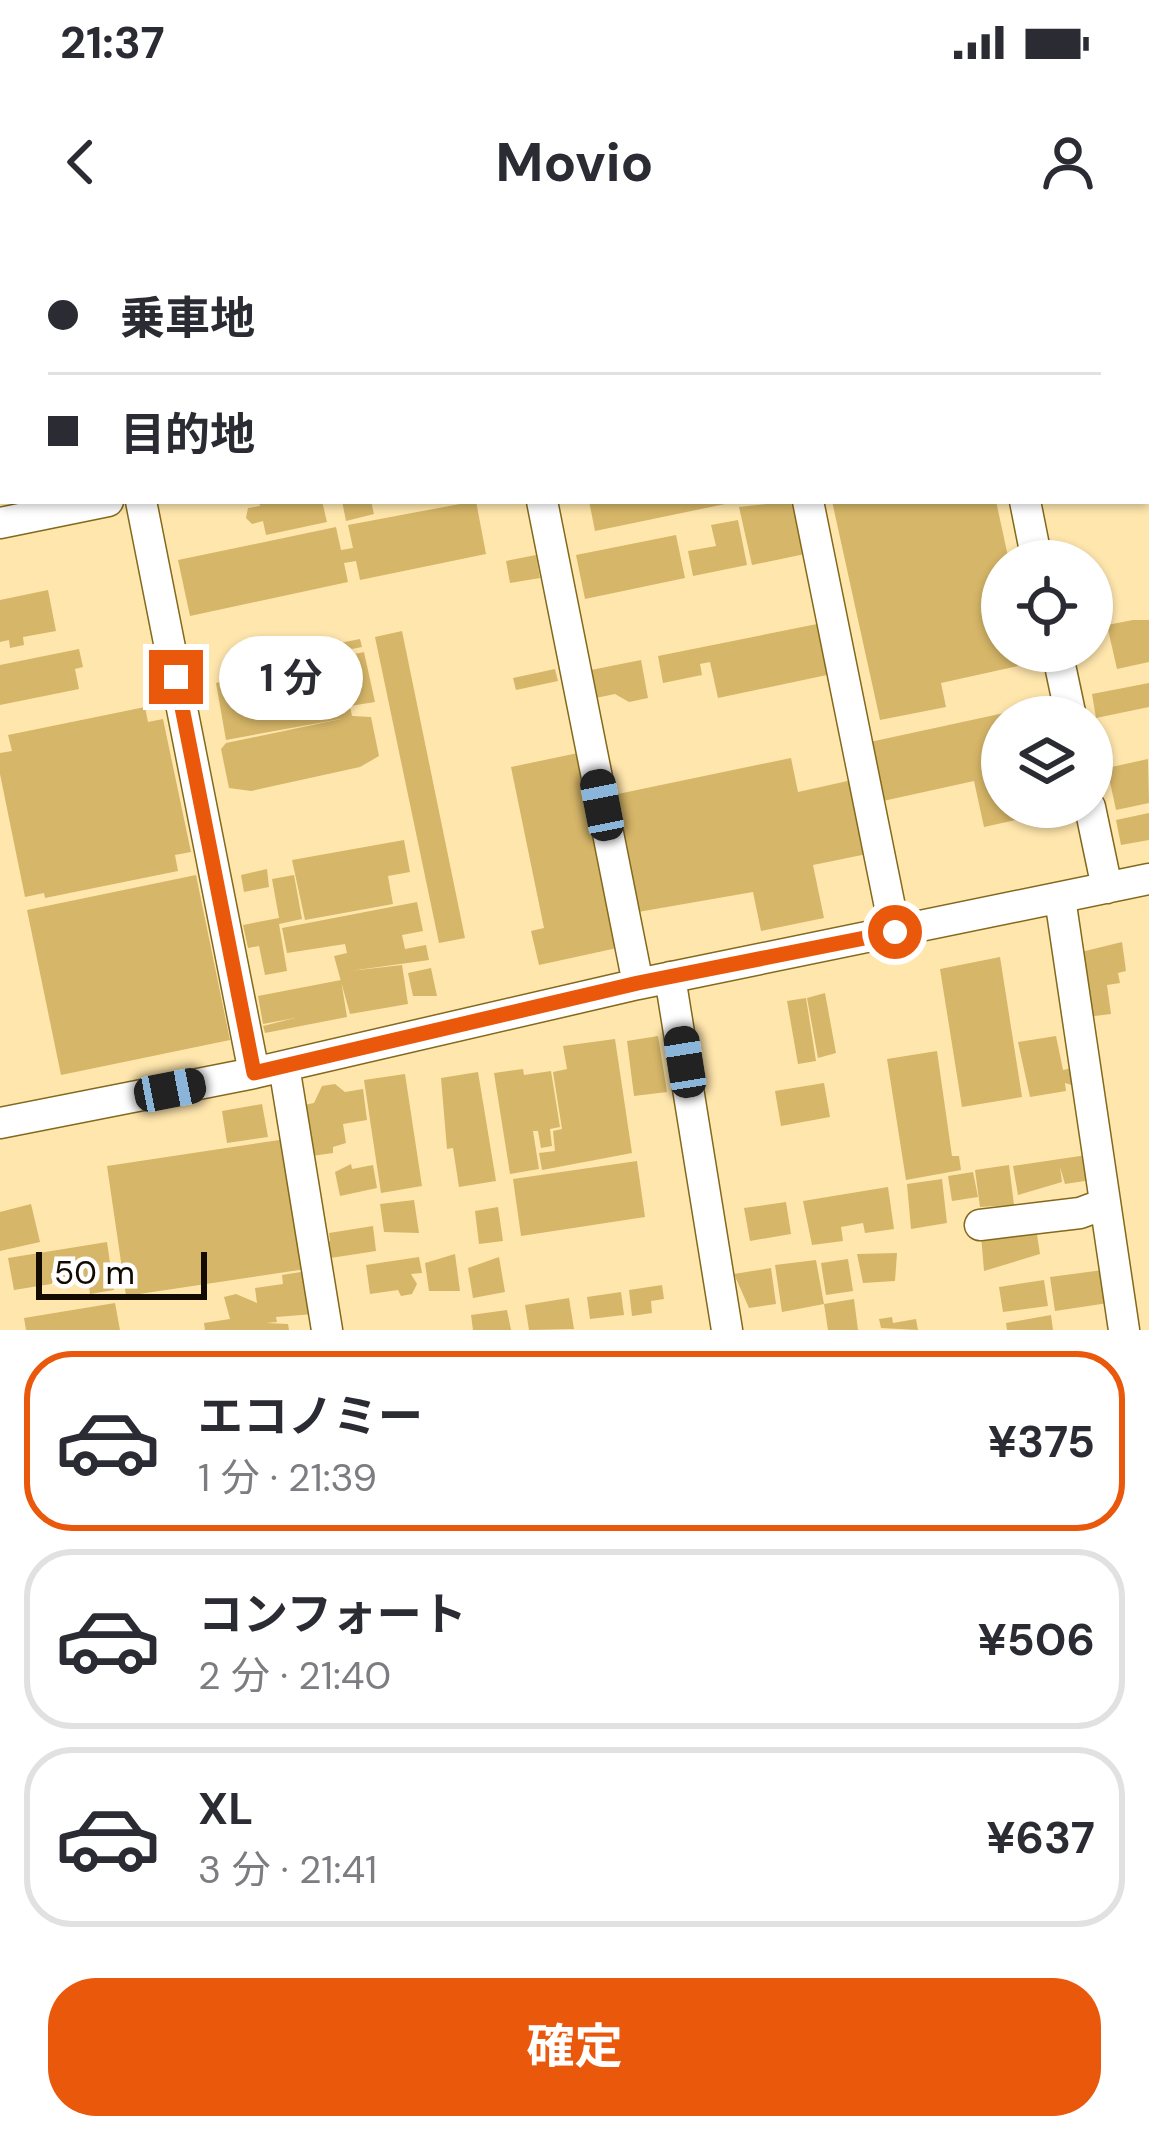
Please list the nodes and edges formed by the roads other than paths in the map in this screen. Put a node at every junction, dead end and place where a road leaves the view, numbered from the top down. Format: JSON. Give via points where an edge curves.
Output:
{"nodes":[{"id":1,"x":93,"y":504,"type":"edge"},
{"id":2,"x":142,"y":504,"type":"edge"},
{"id":3,"x":543,"y":504,"type":"edge"},
{"id":4,"x":809,"y":504,"type":"edge"},
{"id":5,"x":1026,"y":504,"type":"edge"},
{"id":6,"x":0,"y":524,"type":"edge"},
{"id":7,"x":1033,"y":540,"type":"edge"},
{"id":8,"x":1094,"y":828,"type":"edge"},
{"id":9,"x":1149,"y":879,"type":"edge"},
{"id":10,"x":1107,"y":888,"type":"junction"},
{"id":11,"x":1060,"y":898,"type":"junction"},
{"id":12,"x":895,"y":932,"type":"junction"},
{"id":13,"x":670,"y":977,"type":"junction"},
{"id":14,"x":638,"y":983,"type":"junction"},
{"id":15,"x":269,"y":1070,"type":"junction"},
{"id":16,"x":0,"y":1123,"type":"edge"},
{"id":17,"x":1103,"y":1204,"type":"junction"},
{"id":18,"x":980,"y":1225,"type":"dead end"},
{"id":19,"x":722,"y":1328,"type":"edge"},
{"id":20,"x":327,"y":1330,"type":"edge"},
{"id":21,"x":1124,"y":1330,"type":"edge"}],
"edges":[{"from":1,"to":6,"type":"street"},
{"from":2,"to":15,"type":"street"},
{"from":3,"to":14,"type":"street"},
{"from":4,"to":12,"type":"street"},
{"from":5,"to":7,"type":"street"},
{"from":8,"to":10,"type":"street"},
{"from":9,"to":10,"type":"street"},
{"from":10,"to":11,"type":"street"},
{"from":11,"to":12,"type":"street"},
{"from":11,"to":17,"type":"street"},
{"from":12,"to":13,"type":"street"},
{"from":13,"to":14,"type":"street"},
{"from":13,"to":19,"type":"street"},
{"from":14,"to":15,"type":"street"},
{"from":15,"to":16,"type":"street"},
{"from":15,"to":20,"type":"street"},
{"from":17,"to":18,"type":"street"},
{"from":17,"to":21,"type":"street"}]}
